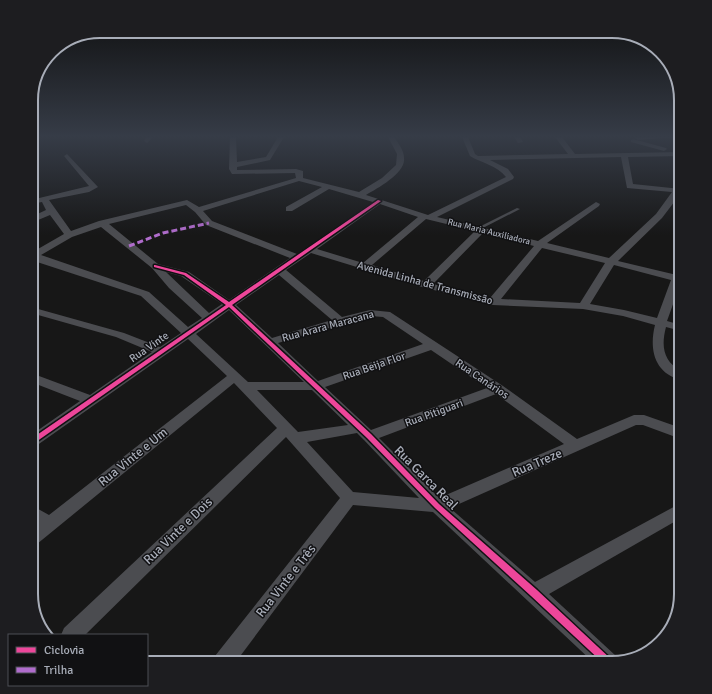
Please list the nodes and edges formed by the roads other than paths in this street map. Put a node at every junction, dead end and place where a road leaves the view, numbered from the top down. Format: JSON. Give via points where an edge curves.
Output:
{"nodes":[{"id":1,"x":80,"y":169,"type":"edge"},
{"id":2,"x":233,"y":169,"type":"edge"},
{"id":3,"x":396,"y":169,"type":"edge"},
{"id":4,"x":502,"y":169,"type":"edge"},
{"id":5,"x":627,"y":169,"type":"edge"},
{"id":6,"x":299,"y":179,"type":"junction"},
{"id":7,"x":328,"y":188,"type":"junction"},
{"id":8,"x":674,"y":190,"type":"edge"},
{"id":9,"x":360,"y":195,"type":"junction"},
{"id":10,"x":38,"y":196,"type":"edge"},
{"id":11,"x":674,"y":197,"type":"edge"},
{"id":12,"x":44,"y":198,"type":"junction"},
{"id":13,"x":38,"y":200,"type":"edge"},
{"id":14,"x":379,"y":201,"type":"junction"},
{"id":15,"x":596,"y":204,"type":"dead end"},
{"id":16,"x":289,"y":209,"type":"dead end"},
{"id":17,"x":518,"y":209,"type":"dead end"},
{"id":18,"x":198,"y":210,"type":"junction"},
{"id":19,"x":51,"y":211,"type":"junction"},
{"id":20,"x":427,"y":216,"type":"junction"},
{"id":21,"x":38,"y":217,"type":"edge"},
{"id":22,"x":102,"y":223,"type":"junction"},
{"id":23,"x":479,"y":230,"type":"junction"},
{"id":24,"x":69,"y":235,"type":"junction"},
{"id":25,"x":539,"y":245,"type":"junction"},
{"id":26,"x":308,"y":249,"type":"junction"},
{"id":27,"x":38,"y":253,"type":"edge"},
{"id":28,"x":297,"y":257,"type":"junction"},
{"id":29,"x":38,"y":259,"type":"edge"},
{"id":30,"x":611,"y":262,"type":"junction"},
{"id":31,"x":155,"y":266,"type":"junction"},
{"id":32,"x":364,"y":267,"type":"junction"},
{"id":33,"x":279,"y":270,"type":"junction"},
{"id":34,"x":674,"y":277,"type":"edge"},
{"id":35,"x":426,"y":285,"type":"junction"},
{"id":36,"x":674,"y":291,"type":"edge"},
{"id":37,"x":493,"y":302,"type":"junction"},
{"id":38,"x":230,"y":305,"type":"junction"},
{"id":39,"x":583,"y":306,"type":"junction"},
{"id":40,"x":38,"y":312,"type":"edge"},
{"id":41,"x":386,"y":314,"type":"joint"},
{"id":42,"x":209,"y":319,"type":"junction"},
{"id":43,"x":340,"y":322,"type":"junction"},
{"id":44,"x":662,"y":323,"type":"junction"},
{"id":45,"x":674,"y":326,"type":"edge"},
{"id":46,"x":188,"y":332,"type":"junction"},
{"id":47,"x":270,"y":342,"type":"junction"},
{"id":48,"x":433,"y":345,"type":"junction"},
{"id":49,"x":160,"y":351,"type":"junction"},
{"id":50,"x":674,"y":372,"type":"edge"},
{"id":51,"x":235,"y":376,"type":"junction"},
{"id":52,"x":38,"y":380,"type":"edge"},
{"id":53,"x":246,"y":386,"type":"junction"},
{"id":54,"x":316,"y":386,"type":"junction"},
{"id":55,"x":498,"y":389,"type":"junction"},
{"id":56,"x":90,"y":400,"type":"junction"},
{"id":57,"x":674,"y":431,"type":"edge"},
{"id":58,"x":365,"y":432,"type":"junction"},
{"id":59,"x":291,"y":433,"type":"junction"},
{"id":60,"x":38,"y":437,"type":"edge"},
{"id":61,"x":578,"y":446,"type":"junction"},
{"id":62,"x":349,"y":498,"type":"junction"},
{"id":63,"x":437,"y":506,"type":"junction"},
{"id":64,"x":674,"y":514,"type":"edge"},
{"id":65,"x":38,"y":516,"type":"edge"},
{"id":66,"x":50,"y":524,"type":"junction"},
{"id":67,"x":38,"y":533,"type":"edge"},
{"id":68,"x":534,"y":593,"type":"junction"},
{"id":69,"x":72,"y":634,"type":"edge"},
{"id":70,"x":227,"y":656,"type":"edge"},
{"id":71,"x":602,"y":656,"type":"edge"}],
"edges":[{"from":1,"to":12,"type":"street","via":[[94,187]]},
{"from":2,"to":6,"type":"street","name":"Rua Maria Auxiliadora","via":[[238,173],[296,171],[300,173]]},
{"from":3,"to":9,"type":"street"},
{"from":4,"to":20,"type":"street","via":[[510,177],[503,182]]},
{"from":5,"to":8,"type":"street","via":[[630,186]]},
{"from":6,"to":7,"type":"street","name":"Rua Maria Auxiliadora"},
{"from":6,"to":18,"type":"street"},
{"from":7,"to":9,"type":"street","name":"Rua Maria Auxiliadora"},
{"from":7,"to":16,"type":"street"},
{"from":9,"to":14,"type":"street","name":"Rua Maria Auxiliadora"},
{"from":10,"to":12,"type":"street"},
{"from":11,"to":30,"type":"street"},
{"from":12,"to":13,"type":"street"},
{"from":12,"to":19,"type":"street"},
{"from":14,"to":20,"type":"street","name":"Rua Maria Auxiliadora"},
{"from":14,"to":26,"type":"street","name":"Rua Vinte"},
{"from":15,"to":25,"type":"street"},
{"from":17,"to":23,"type":"lane"},
{"from":18,"to":22,"type":"street","via":[[189,202]]},
{"from":18,"to":28,"type":"street","via":[[209,223]]},
{"from":19,"to":21,"type":"street"},
{"from":19,"to":24,"type":"street"},
{"from":20,"to":23,"type":"street","name":"Rua Maria Auxiliadora"},
{"from":20,"to":32,"type":"street"},
{"from":22,"to":24,"type":"street"},
{"from":22,"to":31,"type":"street"},
{"from":23,"to":25,"type":"street","name":"Rua Maria Auxiliadora"},
{"from":23,"to":35,"type":"street"},
{"from":24,"to":27,"type":"street"},
{"from":25,"to":30,"type":"street","name":"Rua Maria Auxiliadora"},
{"from":25,"to":37,"type":"street"},
{"from":26,"to":28,"type":"street","name":"Rua Vinte"},
{"from":26,"to":32,"type":"street","name":"Avenida Linha de Transmissão"},
{"from":28,"to":33,"type":"street","name":"Rua Vinte"},
{"from":29,"to":46,"type":"street","via":[[145,294]]},
{"from":30,"to":34,"type":"street","name":"Rua Maria Auxiliadora"},
{"from":30,"to":39,"type":"street"},
{"from":31,"to":38,"type":"street","name":"Rua Garca Real","via":[[185,274]]},
{"from":31,"to":42,"type":"street"},
{"from":32,"to":35,"type":"street","name":"Avenida Linha de Transmissão"},
{"from":33,"to":38,"type":"street","name":"Rua Vinte"},
{"from":33,"to":43,"type":"street"},
{"from":35,"to":37,"type":"street","name":"Avenida Linha de Transmissão"},
{"from":36,"to":44,"type":"street"},
{"from":37,"to":39,"type":"street","name":"Avenida Linha de Transmissão"},
{"from":38,"to":42,"type":"street","name":"Rua Vinte"},
{"from":38,"to":47,"type":"street","name":"Rua Garca Real"},
{"from":39,"to":44,"type":"street","name":"Avenida Linha de Transmissão"},
{"from":40,"to":49,"type":"street","via":[[120,334]]},
{"from":41,"to":43,"type":"street","name":"Rua Arara Maracana","via":[[370,313]]},
{"from":41,"to":48,"type":"street","name":"Rua Canários"},
{"from":42,"to":46,"type":"street","name":"Rua Vinte"},
{"from":43,"to":47,"type":"street","name":"Rua Arara Maracana"},
{"from":44,"to":45,"type":"street","name":"Avenida Linha de Transmissão"},
{"from":44,"to":50,"type":"street","via":[[657,352],[665,368]]},
{"from":46,"to":49,"type":"street","name":"Rua Vinte"},
{"from":46,"to":51,"type":"street"},
{"from":47,"to":54,"type":"street","name":"Rua Garca Real"},
{"from":48,"to":54,"type":"street","name":"Rua Beija Flor"},
{"from":48,"to":55,"type":"street","name":"Rua Canários"},
{"from":49,"to":56,"type":"street","name":"Rua Vinte"},
{"from":51,"to":53,"type":"street"},
{"from":51,"to":66,"type":"street","name":"Rua Vinte e Um"},
{"from":52,"to":56,"type":"street"},
{"from":53,"to":54,"type":"street","name":"Rua Beija Flor"},
{"from":53,"to":59,"type":"street"},
{"from":54,"to":58,"type":"street","name":"Rua Garca Real"},
{"from":55,"to":58,"type":"street","name":"Rua Pitiguari"},
{"from":55,"to":61,"type":"street","name":"Rua Canários"},
{"from":56,"to":60,"type":"street","name":"Rua Vinte"},
{"from":57,"to":61,"type":"street","name":"Rua Treze","via":[[636,419]]},
{"from":58,"to":59,"type":"street","name":"Rua Pitiguari"},
{"from":58,"to":63,"type":"street","name":"Rua Garca Real"},
{"from":59,"to":62,"type":"street"},
{"from":59,"to":69,"type":"street","name":"Rua Vinte e Dois"},
{"from":61,"to":63,"type":"street","name":"Rua Treze"},
{"from":62,"to":63,"type":"street"},
{"from":62,"to":70,"type":"street","name":"Rua Vinte e Três"},
{"from":63,"to":68,"type":"street","name":"Rua Garca Real"},
{"from":64,"to":68,"type":"street"},
{"from":65,"to":66,"type":"street"},
{"from":66,"to":67,"type":"street","name":"Rua Vinte e Um"},
{"from":68,"to":71,"type":"street","name":"Rua Garca Real"}]}
